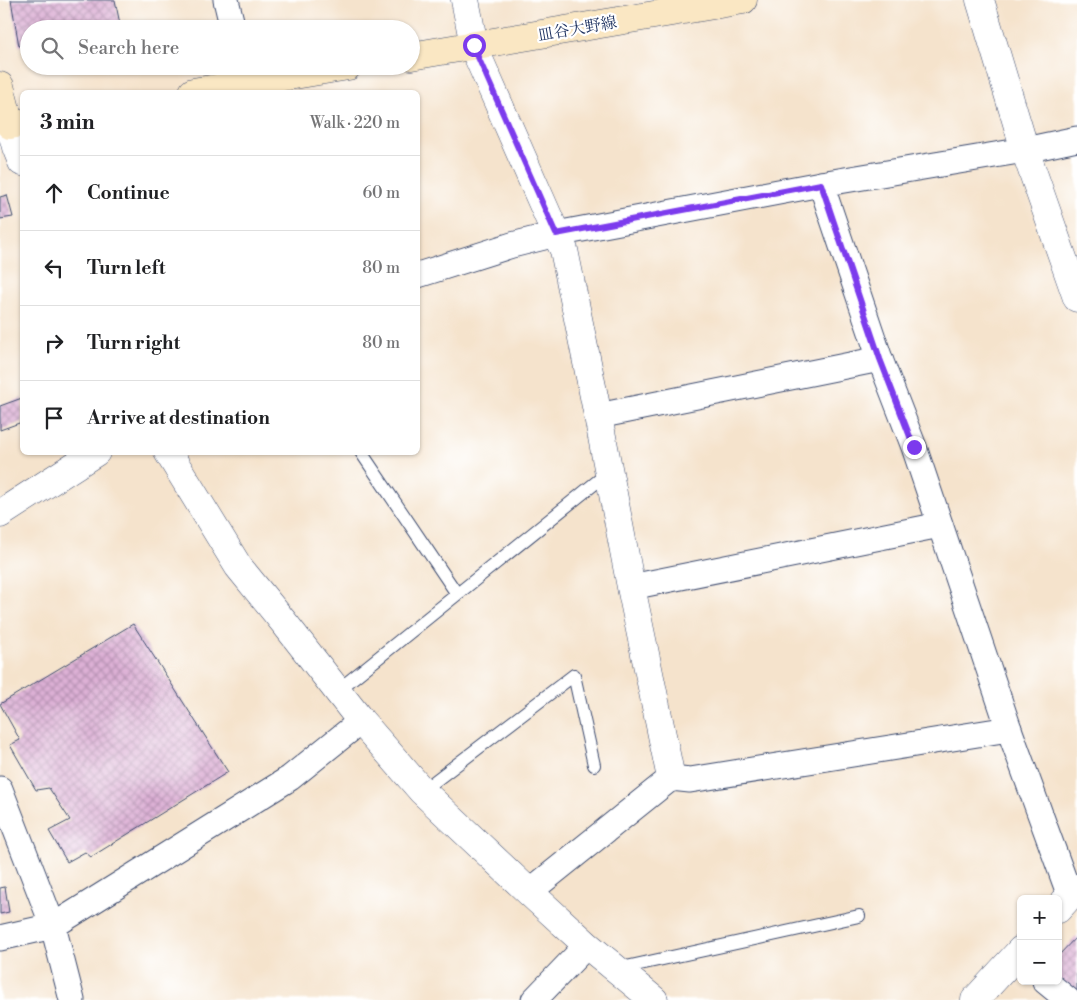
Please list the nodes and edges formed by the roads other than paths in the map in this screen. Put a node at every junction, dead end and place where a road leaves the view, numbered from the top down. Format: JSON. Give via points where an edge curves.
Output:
{"nodes":[{"id":1,"x":226,"y":0,"type":"edge"},
{"id":2,"x":465,"y":0,"type":"edge"},
{"id":3,"x":743,"y":0,"type":"edge"},
{"id":4,"x":980,"y":0,"type":"edge"},
{"id":5,"x":231,"y":20,"type":"edge"},
{"id":6,"x":474,"y":45,"type":"junction"},
{"id":7,"x":420,"y":54,"type":"edge"},
{"id":8,"x":286,"y":75,"type":"edge"},
{"id":9,"x":245,"y":81,"type":"edge"},
{"id":10,"x":0,"y":86,"type":"edge"},
{"id":11,"x":202,"y":90,"type":"edge"},
{"id":12,"x":11,"y":125,"type":"edge"},
{"id":13,"x":1077,"y":139,"type":"edge"},
{"id":14,"x":1025,"y":150,"type":"junction"},
{"id":15,"x":20,"y":157,"type":"edge"},
{"id":16,"x":821,"y":184,"type":"junction"},
{"id":17,"x":556,"y":234,"type":"junction"},
{"id":18,"x":420,"y":274,"type":"edge"},
{"id":19,"x":1077,"y":298,"type":"edge"},
{"id":20,"x":880,"y":359,"type":"junction"},
{"id":21,"x":598,"y":416,"type":"junction"},
{"id":22,"x":91,"y":455,"type":"edge"},
{"id":23,"x":170,"y":455,"type":"edge"},
{"id":24,"x":363,"y":455,"type":"edge"},
{"id":25,"x":609,"y":472,"type":"junction"},
{"id":26,"x":0,"y":514,"type":"edge"},
{"id":27,"x":940,"y":525,"type":"junction"},
{"id":28,"x":631,"y":587,"type":"junction"},
{"id":29,"x":457,"y":594,"type":"junction"},
{"id":30,"x":337,"y":691,"type":"junction"},
{"id":31,"x":360,"y":721,"type":"junction"},
{"id":32,"x":1008,"y":729,"type":"junction"},
{"id":33,"x":594,"y":765,"type":"dead end"},
{"id":34,"x":671,"y":778,"type":"junction"},
{"id":35,"x":0,"y":790,"type":"edge"},
{"id":36,"x":422,"y":791,"type":"junction"},
{"id":37,"x":529,"y":892,"type":"junction"},
{"id":38,"x":1068,"y":898,"type":"edge"},
{"id":39,"x":859,"y":916,"type":"dead end"},
{"id":40,"x":53,"y":926,"type":"junction"},
{"id":41,"x":0,"y":938,"type":"edge"},
{"id":42,"x":587,"y":945,"type":"junction"},
{"id":43,"x":1017,"y":958,"type":"edge"},
{"id":44,"x":617,"y":969,"type":"junction"},
{"id":45,"x":1050,"y":985,"type":"edge"},
{"id":46,"x":72,"y":1000,"type":"edge"},
{"id":47,"x":534,"y":1000,"type":"edge"},
{"id":48,"x":654,"y":1000,"type":"edge"},
{"id":49,"x":975,"y":1000,"type":"edge"},
{"id":50,"x":1068,"y":1000,"type":"edge"}],
"edges":[{"from":1,"to":5,"type":"street"},
{"from":2,"to":6,"type":"street"},
{"from":3,"to":6,"type":"main road","name":"皿谷大野線"},
{"from":4,"to":14,"type":"street"},
{"from":6,"to":7,"type":"main road","name":"皿谷大野線"},
{"from":6,"to":17,"type":"street"},
{"from":8,"to":9,"type":"main road"},
{"from":9,"to":11,"type":"main road"},
{"from":10,"to":12,"type":"main road"},
{"from":12,"to":15,"type":"street"},
{"from":13,"to":14,"type":"street"},
{"from":14,"to":16,"type":"street"},
{"from":14,"to":19,"type":"street"},
{"from":16,"to":17,"type":"street"},
{"from":16,"to":20,"type":"street"},
{"from":17,"to":18,"type":"street"},
{"from":17,"to":21,"type":"street","via":[[564,250]]},
{"from":20,"to":21,"type":"street"},
{"from":20,"to":27,"type":"street"},
{"from":21,"to":25,"type":"street"},
{"from":22,"to":26,"type":"street"},
{"from":23,"to":30,"type":"street","via":[[238,566]]},
{"from":24,"to":29,"type":"lane"},
{"from":25,"to":28,"type":"street"},
{"from":25,"to":29,"type":"lane"},
{"from":27,"to":28,"type":"street"},
{"from":27,"to":32,"type":"street"},
{"from":28,"to":34,"type":"street"},
{"from":29,"to":30,"type":"lane"},
{"from":30,"to":31,"type":"street"},
{"from":31,"to":36,"type":"street"},
{"from":31,"to":40,"type":"street","via":[[290,778]]},
{"from":32,"to":34,"type":"street","via":[[690,780]]},
{"from":32,"to":38,"type":"street"},
{"from":33,"to":36,"type":"lane","via":[[574,675]]},
{"from":34,"to":37,"type":"street"},
{"from":35,"to":40,"type":"street"},
{"from":36,"to":37,"type":"street"},
{"from":37,"to":42,"type":"street"},
{"from":39,"to":44,"type":"lane"},
{"from":40,"to":41,"type":"street"},
{"from":40,"to":46,"type":"street"},
{"from":42,"to":44,"type":"street"},
{"from":42,"to":47,"type":"street"},
{"from":43,"to":49,"type":"street"},
{"from":44,"to":48,"type":"street"},
{"from":45,"to":50,"type":"street"}]}
